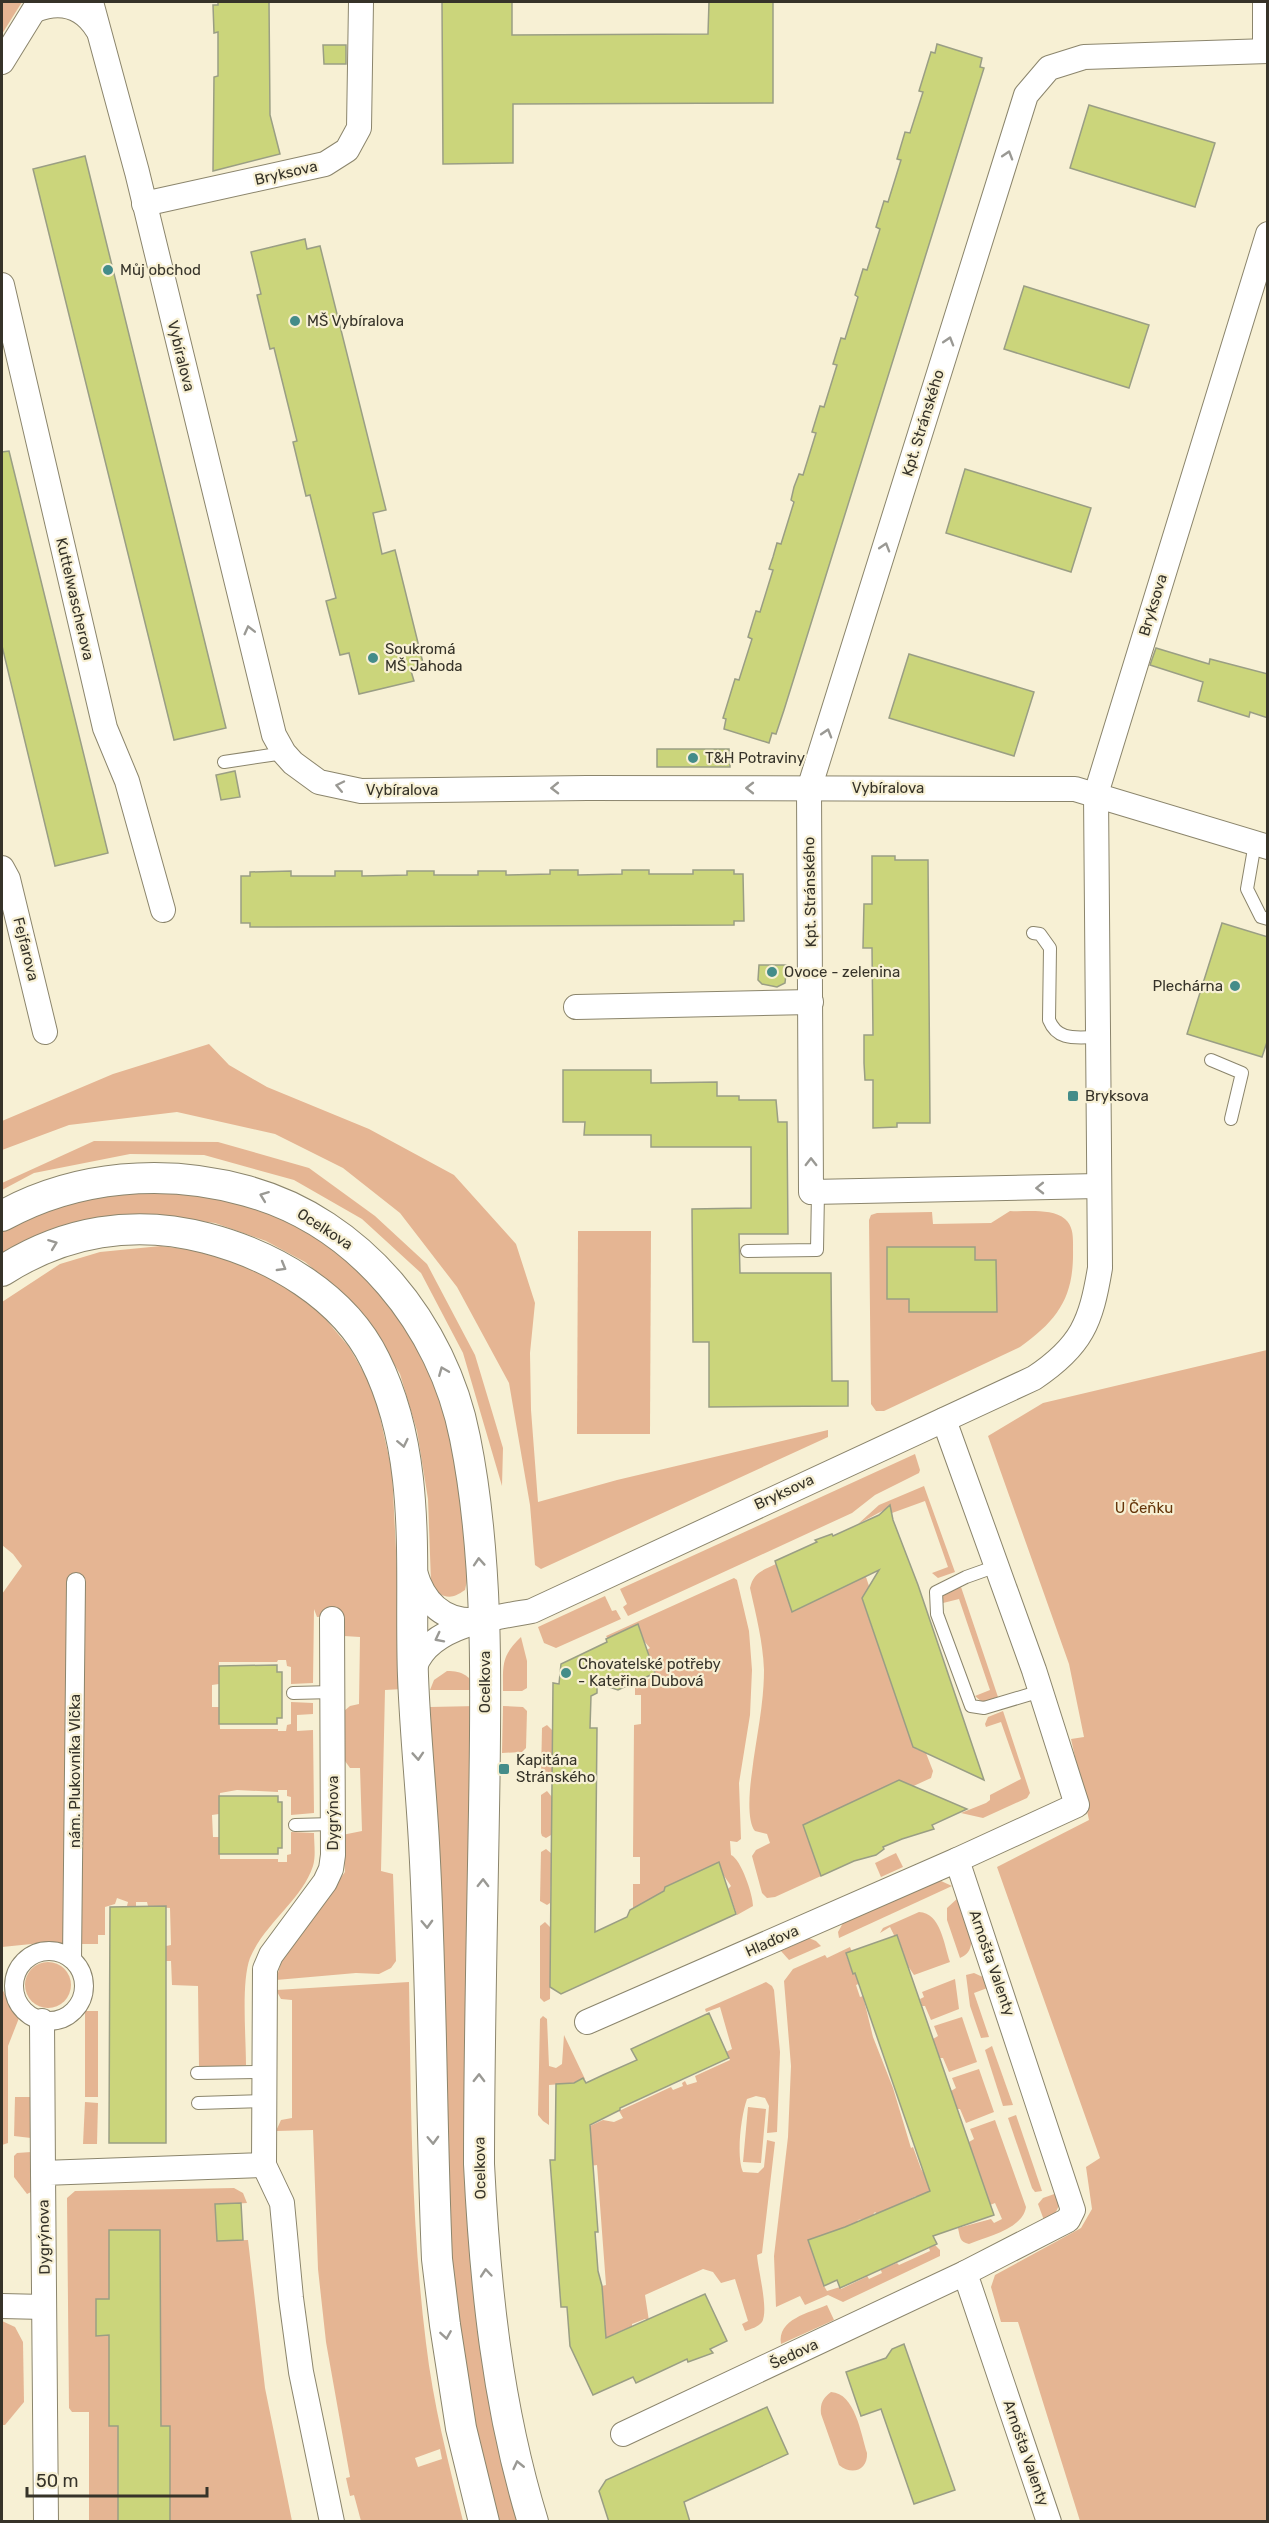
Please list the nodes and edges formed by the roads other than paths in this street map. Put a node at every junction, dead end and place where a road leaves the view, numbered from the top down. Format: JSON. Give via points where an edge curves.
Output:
{"nodes":[{"id":1,"x":91,"y":2,"type":"edge"},
{"id":2,"x":361,"y":2,"type":"edge"},
{"id":3,"x":1265,"y":2,"type":"edge"},
{"id":4,"x":37,"y":6,"type":"edge"},
{"id":5,"x":99,"y":31,"type":"junction"},
{"id":6,"x":1266,"y":51,"type":"edge"},
{"id":7,"x":2,"y":62,"type":"edge"},
{"id":8,"x":144,"y":204,"type":"junction"},
{"id":9,"x":1268,"y":234,"type":"edge"},
{"id":10,"x":2,"y":285,"type":"edge"},
{"id":11,"x":284,"y":753,"type":"junction"},
{"id":12,"x":224,"y":762,"type":"dead end"},
{"id":13,"x":809,"y":789,"type":"junction"},
{"id":14,"x":1096,"y":794,"type":"junction"},
{"id":15,"x":1261,"y":845,"type":"edge"},
{"id":16,"x":2,"y":868,"type":"edge"},
{"id":17,"x":163,"y":910,"type":"dead end"},
{"id":18,"x":1268,"y":919,"type":"edge"},
{"id":19,"x":1033,"y":933,"type":"dead end"},
{"id":20,"x":811,"y":1002,"type":"junction"},
{"id":21,"x":576,"y":1007,"type":"dead end"},
{"id":22,"x":45,"y":1032,"type":"dead end"},
{"id":23,"x":1098,"y":1037,"type":"junction"},
{"id":24,"x":1211,"y":1060,"type":"dead end"},
{"id":25,"x":1231,"y":1119,"type":"dead end"},
{"id":26,"x":1098,"y":1186,"type":"junction"},
{"id":27,"x":818,"y":1192,"type":"junction"},
{"id":28,"x":2,"y":1216,"type":"edge"},
{"id":29,"x":747,"y":1251,"type":"dead end"},
{"id":30,"x":2,"y":1271,"type":"edge"},
{"id":31,"x":944,"y":1420,"type":"junction"},
{"id":32,"x":412,"y":1548,"type":"junction"},
{"id":33,"x":997,"y":1566,"type":"junction"},
{"id":34,"x":76,"y":1582,"type":"dead end"},
{"id":35,"x":332,"y":1619,"type":"dead end"},
{"id":36,"x":484,"y":1620,"type":"junction"},
{"id":37,"x":413,"y":1676,"type":"junction"},
{"id":38,"x":333,"y":1692,"type":"junction"},
{"id":39,"x":1041,"y":1692,"type":"junction"},
{"id":40,"x":293,"y":1693,"type":"dead end"},
{"id":41,"x":333,"y":1824,"type":"junction"},
{"id":42,"x":295,"y":1825,"type":"dead end"},
{"id":43,"x":957,"y":1860,"type":"junction"},
{"id":44,"x":72,"y":1959,"type":"junction"},
{"id":45,"x":9,"y":1975,"type":"edge"},
{"id":46,"x":42,"y":2020,"type":"junction"},
{"id":47,"x":587,"y":2022,"type":"dead end"},
{"id":48,"x":264,"y":2072,"type":"junction"},
{"id":49,"x":197,"y":2073,"type":"dead end"},
{"id":50,"x":263,"y":2101,"type":"junction"},
{"id":51,"x":198,"y":2103,"type":"dead end"},
{"id":52,"x":264,"y":2165,"type":"junction"},
{"id":53,"x":43,"y":2173,"type":"junction"},
{"id":54,"x":965,"y":2274,"type":"junction"},
{"id":55,"x":2,"y":2306,"type":"edge"},
{"id":56,"x":44,"y":2307,"type":"junction"},
{"id":57,"x":623,"y":2434,"type":"dead end"},
{"id":58,"x":46,"y":2522,"type":"edge"},
{"id":59,"x":332,"y":2522,"type":"edge"},
{"id":60,"x":484,"y":2522,"type":"edge"},
{"id":61,"x":533,"y":2522,"type":"edge"},
{"id":62,"x":1049,"y":2522,"type":"edge"}],
"edges":[{"from":1,"to":5,"type":"street","name":"Vybíralova"},
{"from":2,"to":8,"type":"street","name":"Bryksova","via":[[359,128],[347,150],[325,164]]},
{"from":3,"to":6,"type":"street","name":"Kpt. Stránského"},
{"from":4,"to":5,"type":"street","via":[[68,4],[85,13]]},
{"from":4,"to":7,"type":"street"},
{"from":5,"to":8,"type":"street","name":"Vybíralova"},
{"from":13,"to":6,"type":"street","name":"Kpt. Stránského","one_way":true,"via":[[1026,95],[1049,68],[1084,57]]},
{"from":11,"to":8,"type":"street","name":"Vybíralova","one_way":true,"via":[[274,735]]},
{"from":9,"to":14,"type":"street","name":"Bryksova"},
{"from":10,"to":17,"type":"street","name":"Kuttelwascherova","via":[[105,728],[127,781]]},
{"from":11,"to":12,"type":"lane"},
{"from":13,"to":11,"type":"street","name":"Vybíralova","one_way":true,"via":[[361,791],[319,782]]},
{"from":13,"to":14,"type":"street","name":"Vybíralova","via":[[1045,787]]},
{"from":13,"to":20,"type":"street","name":"Kpt. Stránského"},
{"from":14,"to":15,"type":"street","name":"Vybíralova"},
{"from":14,"to":23,"type":"street","name":"Bryksova"},
{"from":15,"to":18,"type":"lane","via":[[1247,889],[1261,917]]},
{"from":16,"to":22,"type":"street","name":"Fejfarova","via":[[8,879]]},
{"from":19,"to":23,"type":"lane","via":[[1040,934],[1050,948],[1049,1020],[1053,1030],[1063,1036]]},
{"from":20,"to":21,"type":"street"},
{"from":27,"to":20,"type":"street","name":"Kpt. Stránského","one_way":true,"via":[[812,1192]]},
{"from":23,"to":26,"type":"street","name":"Bryksova"},
{"from":24,"to":25,"type":"lane","via":[[1242,1073]]},
{"from":26,"to":27,"type":"street","one_way":true},
{"from":26,"to":31,"type":"street","name":"Bryksova","via":[[1100,1268],[1094,1301],[1082,1333],[1061,1360],[1034,1378]]},
{"from":27,"to":29,"type":"lane","via":[[817,1250]]},
{"from":36,"to":28,"type":"street","name":"Ocelkova","one_way":true,"via":[[474,1498],[465,1436],[454,1400],[408,1306],[363,1254],[285,1204],[199,1180],[140,1177],[78,1186]]},
{"from":30,"to":32,"type":"street","one_way":true,"via":[[41,1249],[88,1233],[156,1229],[230,1245],[299,1277],[358,1330],[375,1359],[404,1446]]},
{"from":31,"to":33,"type":"street"},
{"from":31,"to":36,"type":"street","name":"Bryksova","via":[[532,1611]]},
{"from":32,"to":36,"type":"street","via":[[418,1581],[428,1602],[458,1619]]},
{"from":32,"to":37,"type":"street"},
{"from":33,"to":39,"type":"street"},
{"from":33,"to":39,"type":"lane","via":[[936,1592],[937,1614],[971,1706],[984,1708]]},
{"from":34,"to":44,"type":"street","name":"nám. Plukovníka Vlčka"},
{"from":35,"to":38,"type":"street","name":"Dygrýnova"},
{"from":36,"to":37,"type":"street","name":"Bryksova","one_way":true,"via":[[430,1643],[418,1658]]},
{"from":61,"to":36,"type":"street","name":"Ocelkova","one_way":true,"via":[[503,2397],[482,2232],[479,2152]]},
{"from":37,"to":60,"type":"street","one_way":true,"via":[[424,1845],[437,2259],[461,2428]]},
{"from":38,"to":40,"type":"lane"},
{"from":38,"to":41,"type":"street","name":"Dygrýnova"},
{"from":39,"to":43,"type":"street","via":[[1077,1805]]},
{"from":41,"to":42,"type":"lane"},
{"from":41,"to":48,"type":"street","name":"Dygrýnova","via":[[332,1862],[325,1882],[270,1955],[265,1969]]},
{"from":43,"to":47,"type":"street","name":"Hlaďova"},
{"from":43,"to":54,"type":"street","name":"Arnošta Valenty","via":[[1073,2210],[1068,2220]]},
{"from":44,"to":45,"type":"street","via":[[56,1952],[37,1953]]},
{"from":44,"to":46,"type":"street","name":"nám. Plukovníka Vlčka","via":[[83,1980],[79,2004],[63,2018]]},
{"from":45,"to":46,"type":"street","via":[[18,2003]]},
{"from":46,"to":53,"type":"street"},
{"from":48,"to":49,"type":"lane"},
{"from":48,"to":50,"type":"street","name":"Dygrýnova"},
{"from":50,"to":51,"type":"lane"},
{"from":50,"to":52,"type":"street","name":"Dygrýnova"},
{"from":52,"to":53,"type":"street"},
{"from":52,"to":59,"type":"street","name":"Dygrýnova","via":[[282,2202],[301,2372]]},
{"from":53,"to":56,"type":"street","name":"Dygrýnova"},
{"from":54,"to":57,"type":"street","name":"Šedova"},
{"from":54,"to":62,"type":"street","name":"Arnošta Valenty"},
{"from":55,"to":56,"type":"street"},
{"from":56,"to":58,"type":"street","name":"Dygrýnova"}]}
